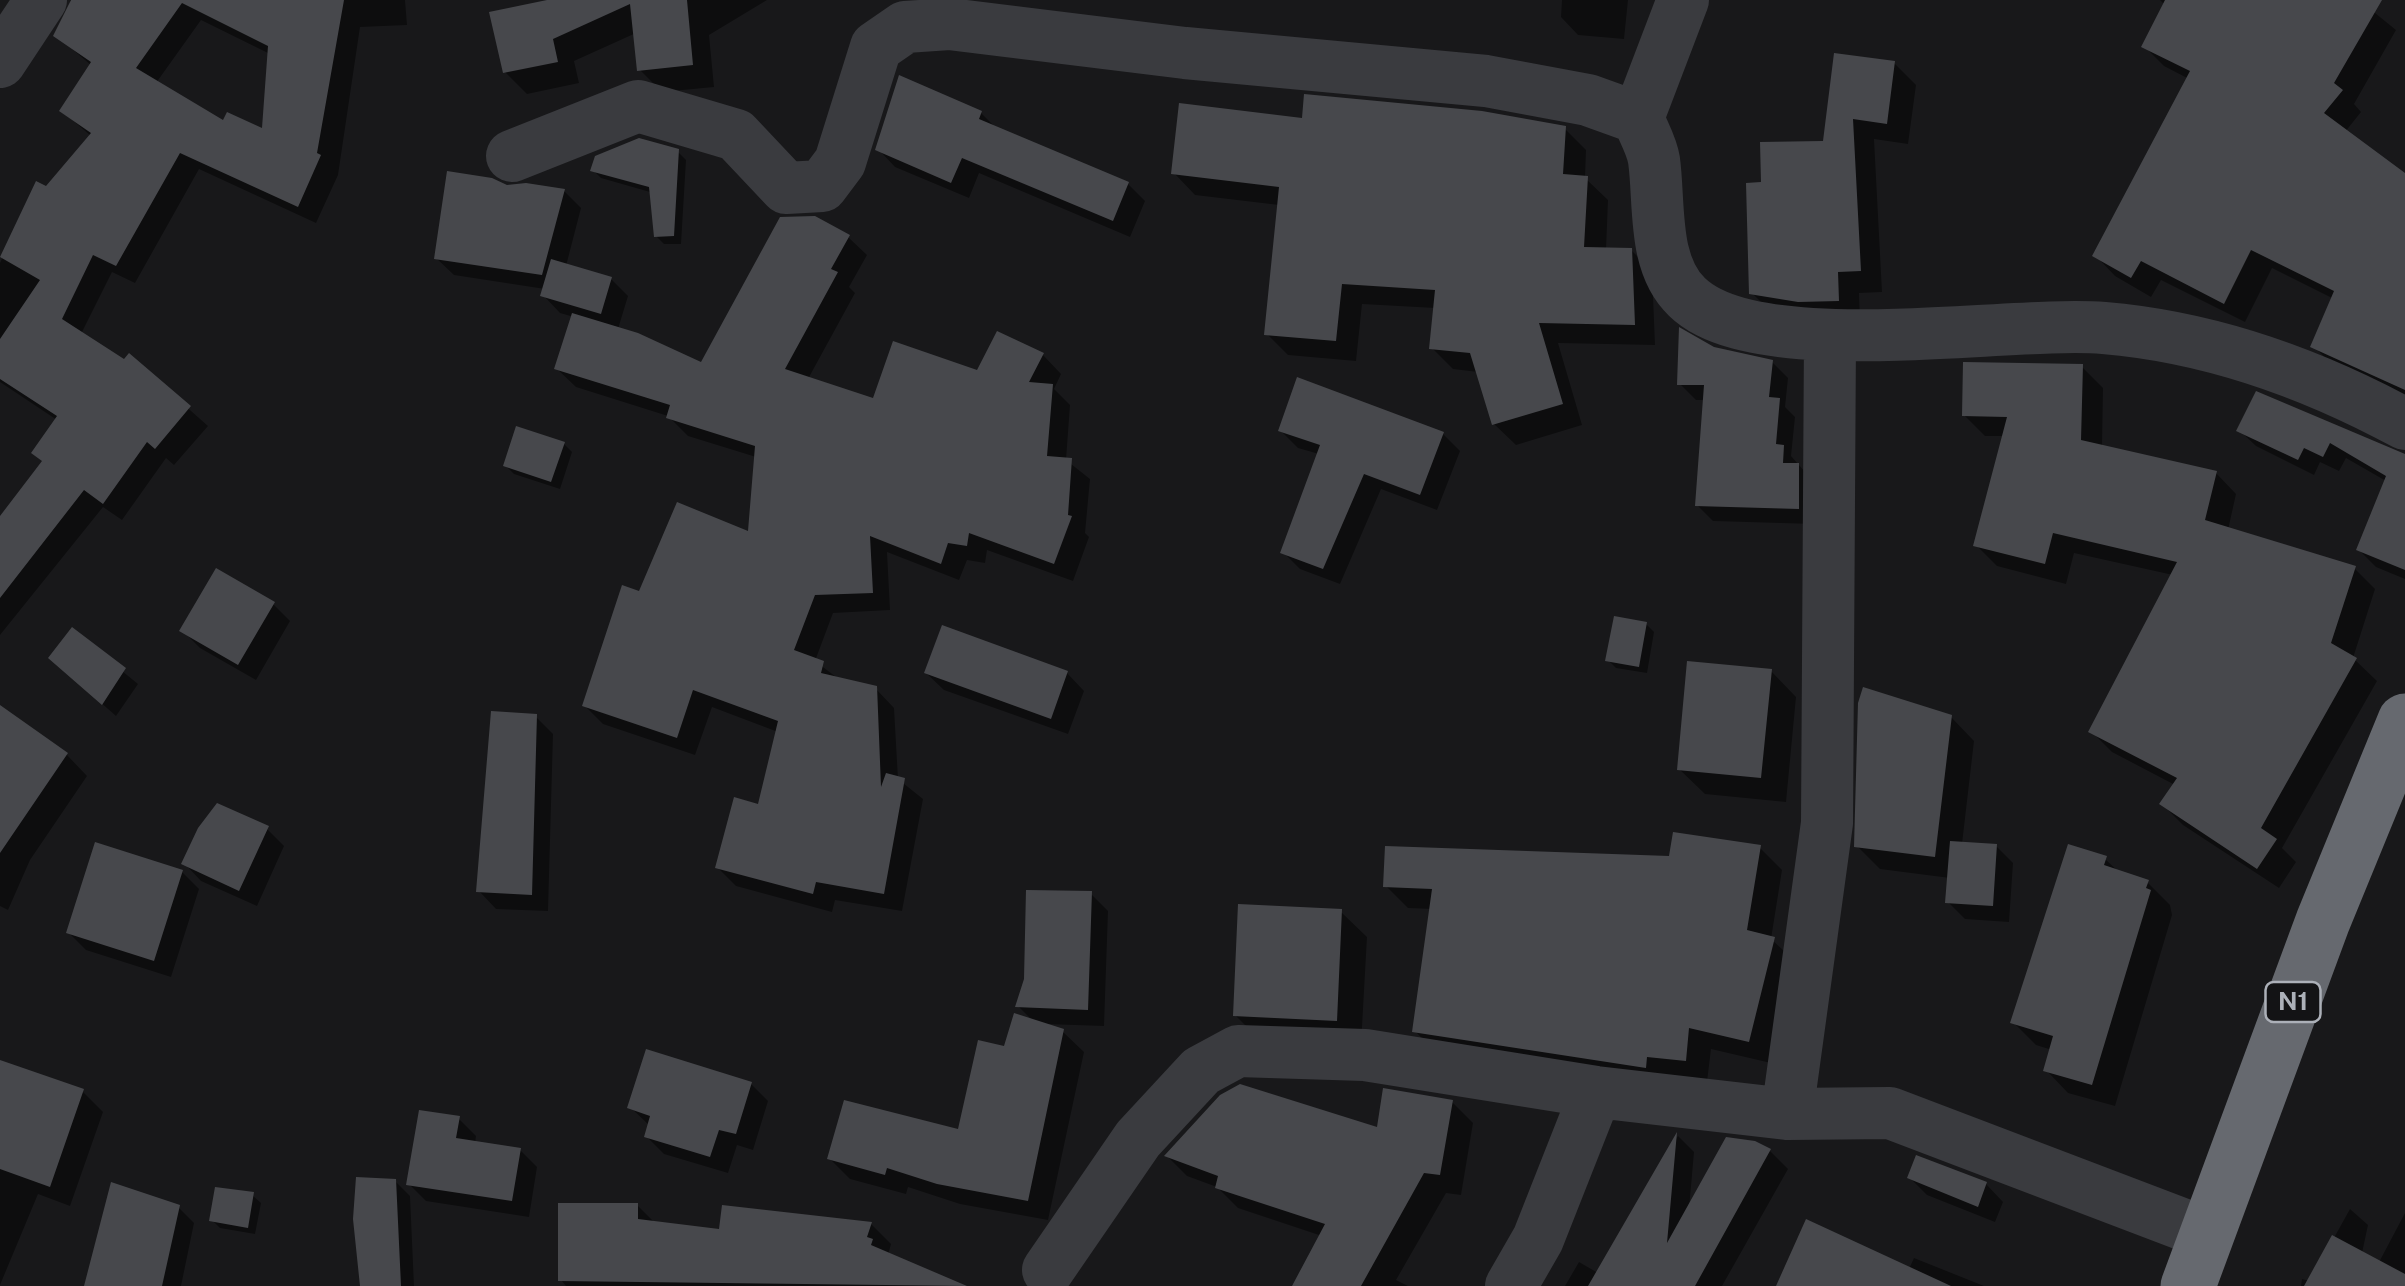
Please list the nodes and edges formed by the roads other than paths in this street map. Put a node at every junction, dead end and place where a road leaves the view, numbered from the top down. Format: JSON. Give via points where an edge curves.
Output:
{"nodes":[{"id":1,"x":40,"y":0,"type":"edge"},
{"id":2,"x":1682,"y":0,"type":"edge"},
{"id":3,"x":0,"y":62,"type":"edge"},
{"id":4,"x":1638,"y":118,"type":"junction"},
{"id":5,"x":512,"y":156,"type":"dead end"},
{"id":6,"x":1830,"y":336,"type":"junction"},
{"id":7,"x":2405,"y":424,"type":"edge"},
{"id":8,"x":2405,"y":720,"type":"edge"},
{"id":9,"x":1596,"y":1092,"type":"junction"},
{"id":10,"x":1787,"y":1114,"type":"junction"},
{"id":11,"x":2208,"y":1234,"type":"junction"},
{"id":12,"x":1048,"y":1270,"type":"dead end"},
{"id":13,"x":1511,"y":1286,"type":"edge"},
{"id":14,"x":2188,"y":1286,"type":"edge"}],
"edges":[{"from":1,"to":3,"type":"street"},
{"from":2,"to":4,"type":"street"},
{"from":4,"to":5,"type":"street","via":[[1588,100],[1486,81],[949,24],[905,27],[876,47],[840,162],[822,186],[786,188],[736,135],[638,106]]},
{"from":4,"to":6,"type":"street","via":[[1654,155],[1663,256],[1685,296],[1719,318]]},
{"from":6,"to":7,"type":"street","via":[[2101,328],[2202,342],[2337,386]]},
{"from":6,"to":10,"type":"street","via":[[1827,823]]},
{"from":8,"to":11,"type":"highway","number":"N1","via":[[2322,921]]},
{"from":9,"to":10,"type":"street"},
{"from":9,"to":12,"type":"street","via":[[1366,1055],[1238,1051],[1201,1072],[1138,1140]]},
{"from":9,"to":13,"type":"street","via":[[1538,1239]]},
{"from":10,"to":11,"type":"street","via":[[1890,1112]]},
{"from":11,"to":14,"type":"highway","number":"N1"}]}
